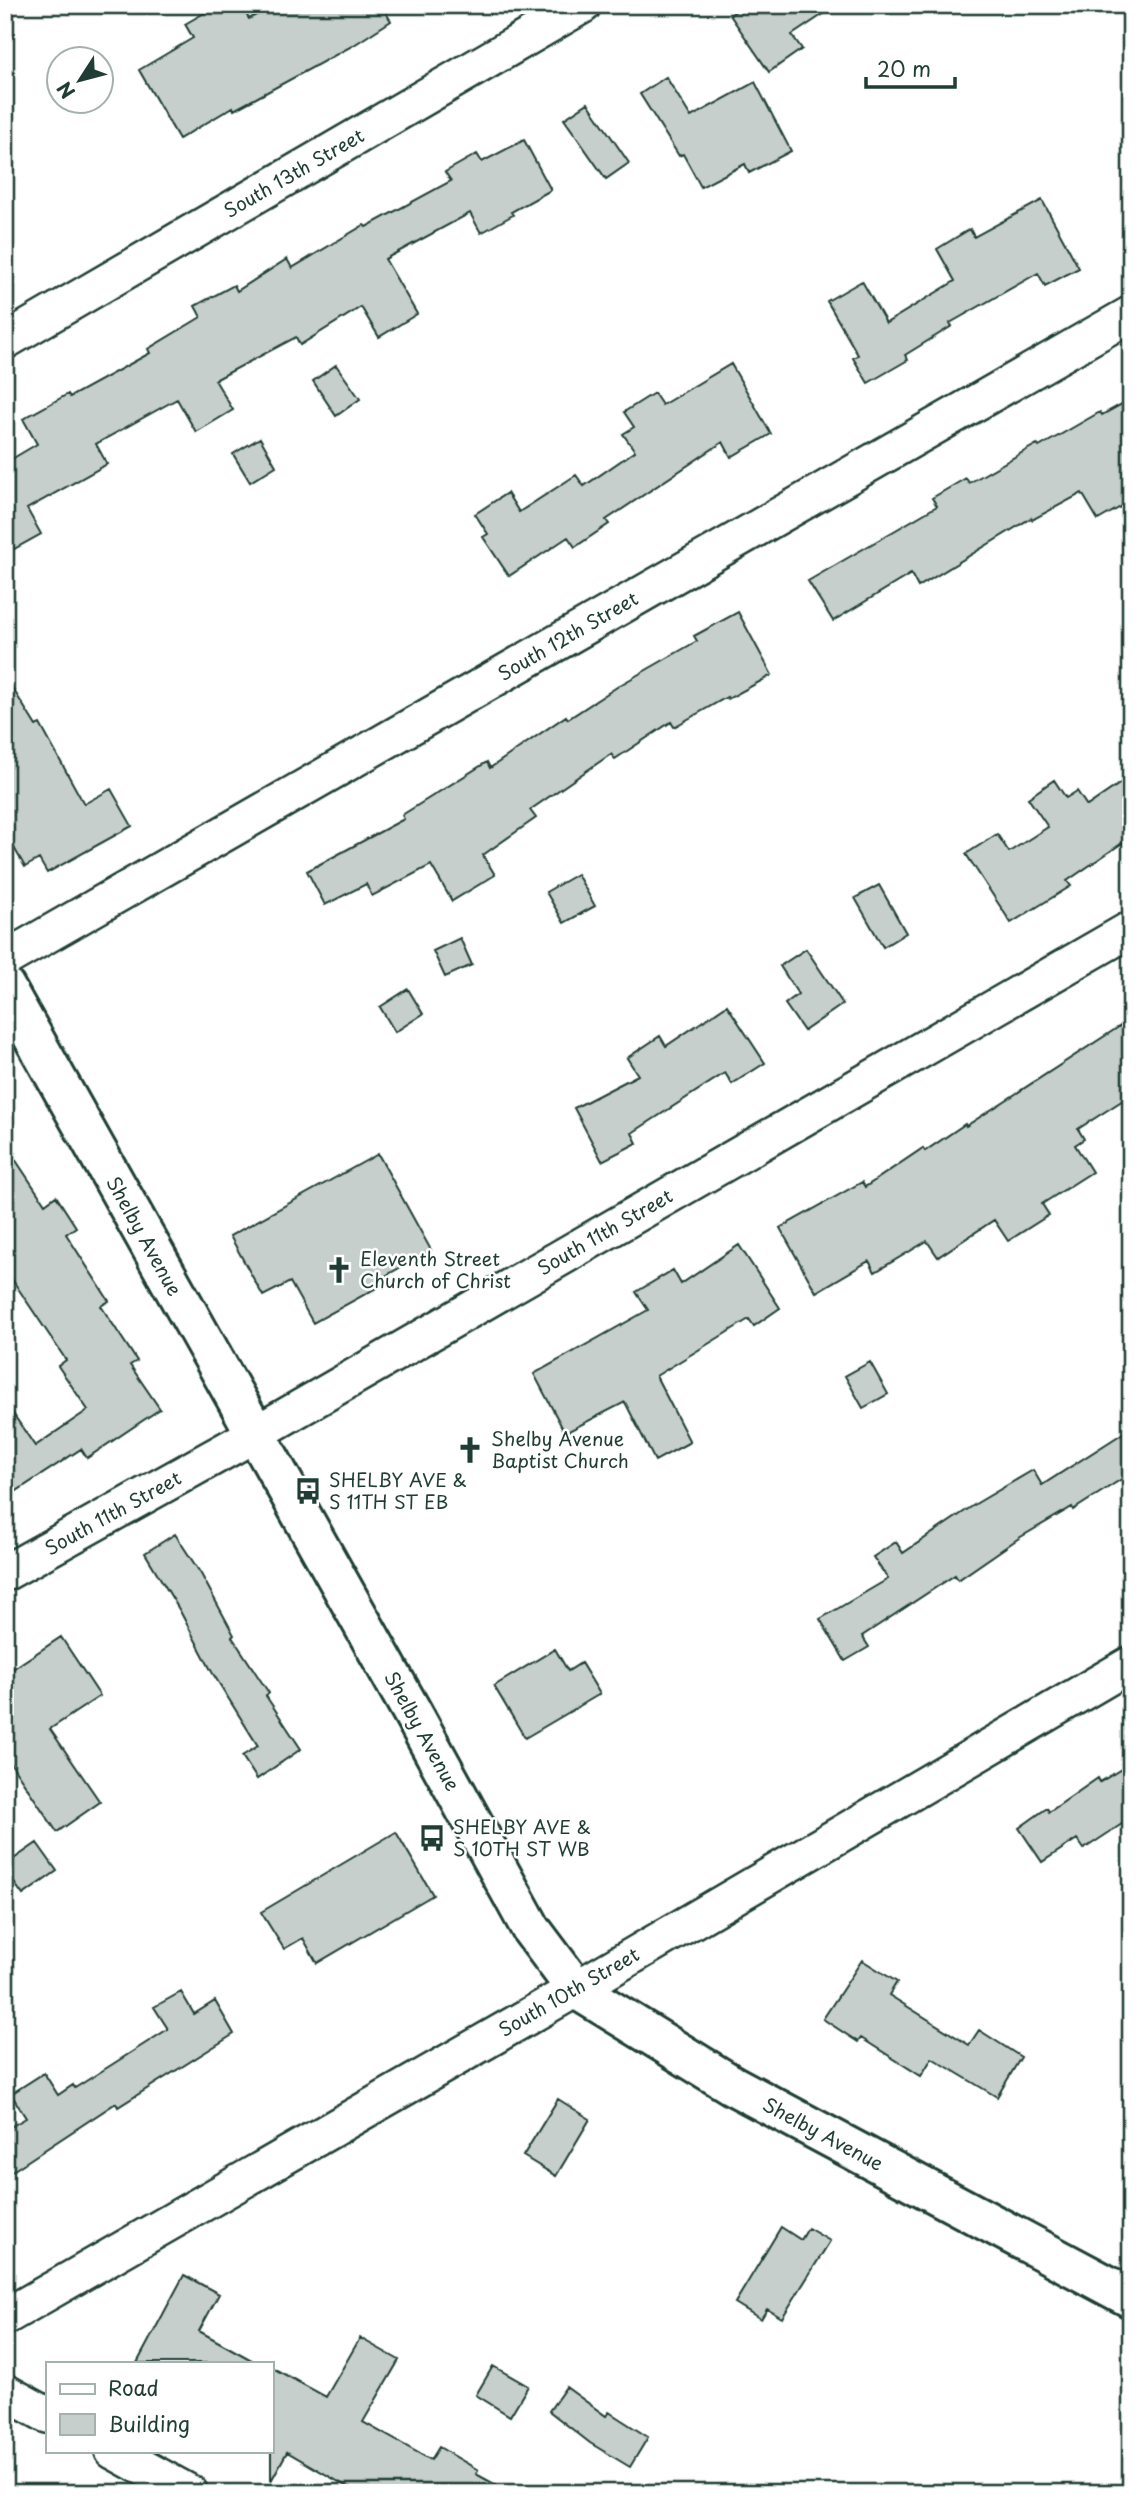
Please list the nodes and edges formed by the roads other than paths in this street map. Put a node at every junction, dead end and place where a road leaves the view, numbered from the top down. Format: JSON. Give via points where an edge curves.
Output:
{"nodes":[{"id":1,"x":583,"y":5,"type":"edge"},
{"id":2,"x":1131,"y":314,"type":"edge"},
{"id":3,"x":5,"y":341,"type":"edge"},
{"id":4,"x":1131,"y":929,"type":"edge"},
{"id":5,"x":5,"y":959,"type":"edge"},
{"id":6,"x":5,"y":987,"type":"edge"},
{"id":7,"x":255,"y":1434,"type":"junction"},
{"id":8,"x":5,"y":1573,"type":"edge"},
{"id":9,"x":1131,"y":1664,"type":"edge"},
{"id":10,"x":576,"y":1989,"type":"junction"},
{"id":11,"x":1131,"y":2298,"type":"edge"},
{"id":12,"x":5,"y":2318,"type":"edge"},
{"id":13,"x":5,"y":2392,"type":"edge"},
{"id":14,"x":46,"y":2414,"type":"edge"},
{"id":15,"x":115,"y":2452,"type":"edge"},
{"id":16,"x":190,"y":2493,"type":"edge"}],
"edges":[{"from":1,"to":3,"type":"street","name":"South 13th Street"},
{"from":2,"to":5,"type":"street","name":"South 12th Street"},
{"from":4,"to":7,"type":"street","name":"South 11th Street"},
{"from":6,"to":7,"type":"street","name":"Shelby Avenue"},
{"from":7,"to":8,"type":"street","name":"South 11th Street"},
{"from":7,"to":10,"type":"street","name":"Shelby Avenue","via":[[531,1929]]},
{"from":9,"to":10,"type":"street","name":"South 10th Street"},
{"from":10,"to":11,"type":"street","name":"Shelby Avenue","via":[[732,2085]]},
{"from":10,"to":12,"type":"street","name":"South 10th Street"},
{"from":13,"to":14,"type":"street"},
{"from":15,"to":16,"type":"street"}]}
